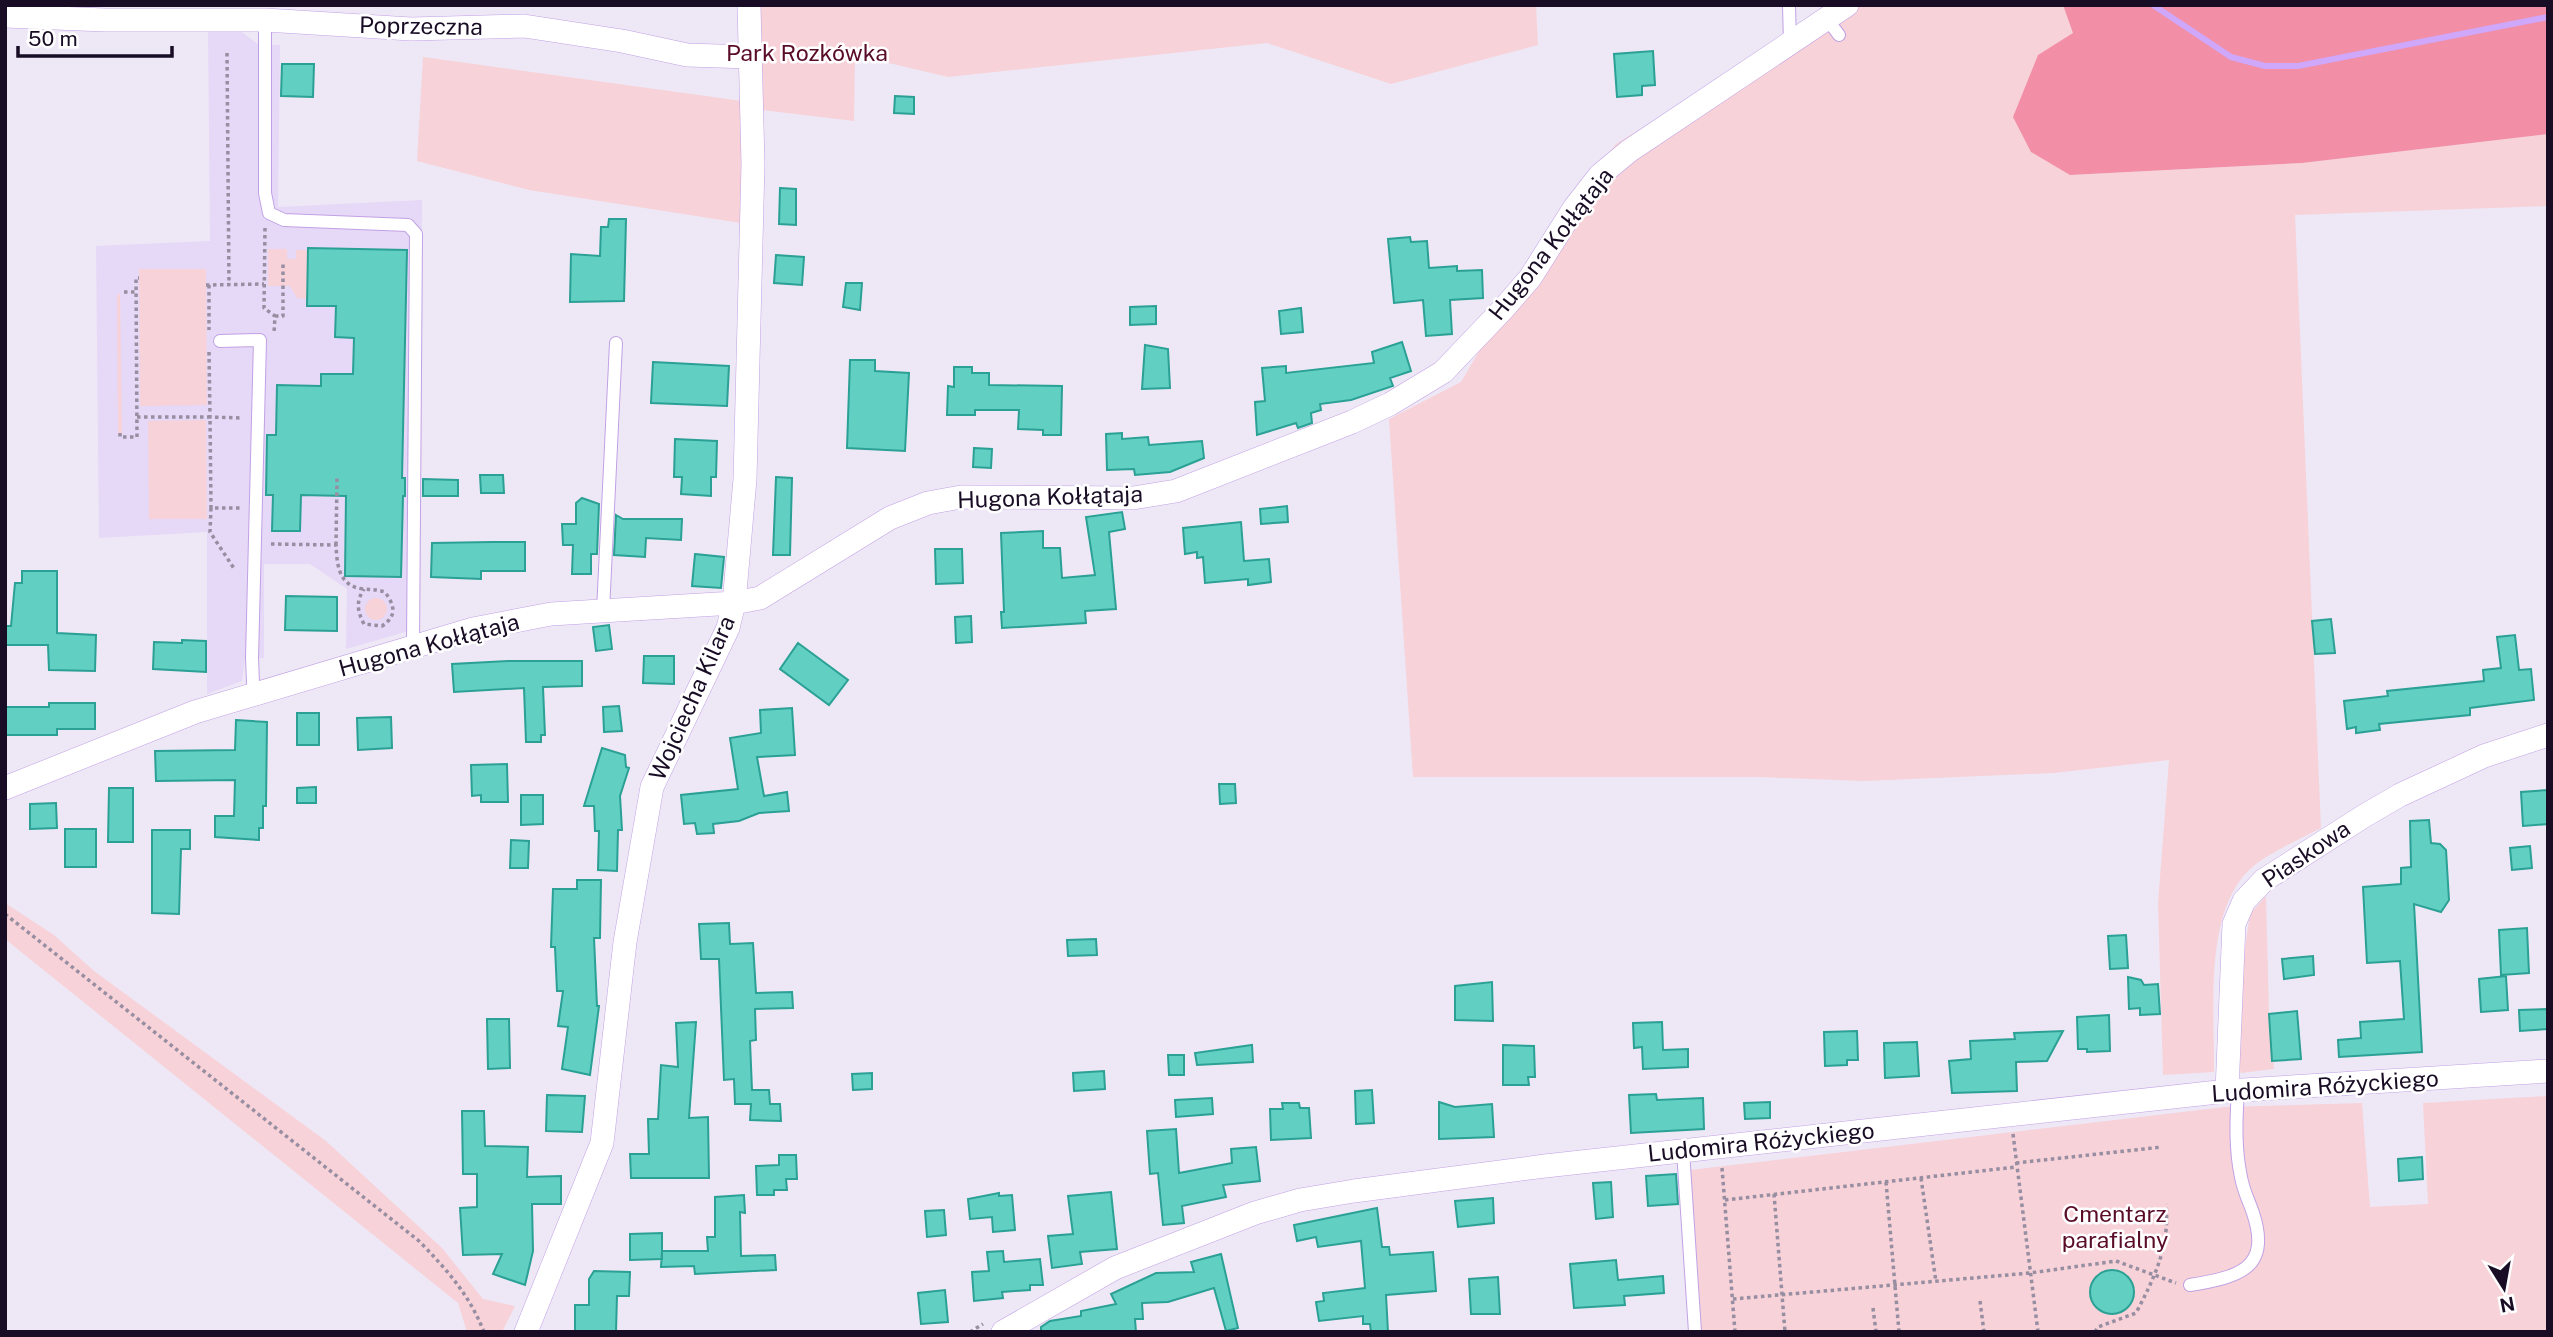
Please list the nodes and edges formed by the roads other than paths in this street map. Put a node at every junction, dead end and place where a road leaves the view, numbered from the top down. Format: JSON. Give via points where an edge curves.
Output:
{"nodes":[{"id":1,"x":749,"y":5,"type":"edge"},
{"id":2,"x":1788,"y":5,"type":"edge"},
{"id":3,"x":1847,"y":5,"type":"edge"},
{"id":4,"x":5,"y":16,"type":"edge"},
{"id":5,"x":264,"y":20,"type":"junction"},
{"id":6,"x":1790,"y":44,"type":"junction"},
{"id":7,"x":750,"y":57,"type":"junction"},
{"id":8,"x":215,"y":339,"type":"road end"},
{"id":9,"x":616,"y":343,"type":"dead end"},
{"id":10,"x":734,"y":603,"type":"junction"},
{"id":11,"x":603,"y":611,"type":"junction"},
{"id":12,"x":413,"y":647,"type":"junction"},
{"id":13,"x":257,"y":693,"type":"junction"},
{"id":14,"x":2548,"y":734,"type":"edge"},
{"id":15,"x":5,"y":788,"type":"edge"},
{"id":16,"x":2548,"y":1071,"type":"edge"},
{"id":17,"x":2233,"y":1091,"type":"junction"},
{"id":18,"x":1683,"y":1152,"type":"junction"},
{"id":19,"x":2190,"y":1285,"type":"road end"},
{"id":20,"x":526,"y":1332,"type":"edge"},
{"id":21,"x":1003,"y":1332,"type":"edge"},
{"id":22,"x":1695,"y":1332,"type":"edge"}],
"edges":[{"from":1,"to":7,"type":"street","name":"Wojciecha Kilara"},
{"from":2,"to":6,"type":"lane"},
{"from":3,"to":6,"type":"street","name":"Hugona Kołłątaja","via":[[1833,27]]},
{"from":4,"to":5,"type":"street","name":"Poprzeczna"},
{"from":5,"to":7,"type":"street","name":"Poprzeczna","via":[[411,29],[524,26],[687,55]]},
{"from":5,"to":12,"type":"lane","via":[[269,213],[284,220],[408,225],[415,234]]},
{"from":6,"to":10,"type":"street","name":"Hugona Kołłątaja","via":[[1600,175],[1530,278],[1504,308],[1443,372],[1390,404],[1176,491],[1133,498],[961,498],[928,503],[890,518],[761,598]]},
{"from":7,"to":10,"type":"street","name":"Wojciecha Kilara","via":[[753,164],[745,479]]},
{"from":8,"to":13,"type":"lane","via":[[260,340],[252,658]]},
{"from":9,"to":11,"type":"lane"},
{"from":10,"to":11,"type":"street","name":"Hugona Kołłątaja"},
{"from":10,"to":20,"type":"street","name":"Wojciecha Kilara","via":[[727,628],[652,787],[625,943],[602,1143]]},
{"from":11,"to":12,"type":"street","name":"Hugona Kołłątaja","via":[[525,619]]},
{"from":12,"to":13,"type":"street","name":"Hugona Kołłątaja"},
{"from":13,"to":15,"type":"street","name":"Hugona Kołłątaja","via":[[195,712]]},
{"from":14,"to":17,"type":"street","name":"Piaskowa","via":[[2484,756],[2400,795],[2263,880],[2244,901],[2234,924]]},
{"from":16,"to":17,"type":"street","name":"Ludomira Różyckiego"},
{"from":17,"to":18,"type":"street","name":"Ludomira Różyckiego"},
{"from":17,"to":19,"type":"lane","via":[[2241,1179],[2260,1237],[2257,1256],[2244,1270],[2225,1279]]},
{"from":18,"to":21,"type":"street","name":"Ludomira Różyckiego","via":[[1300,1200],[1115,1268]]},
{"from":18,"to":22,"type":"lane"}]}
